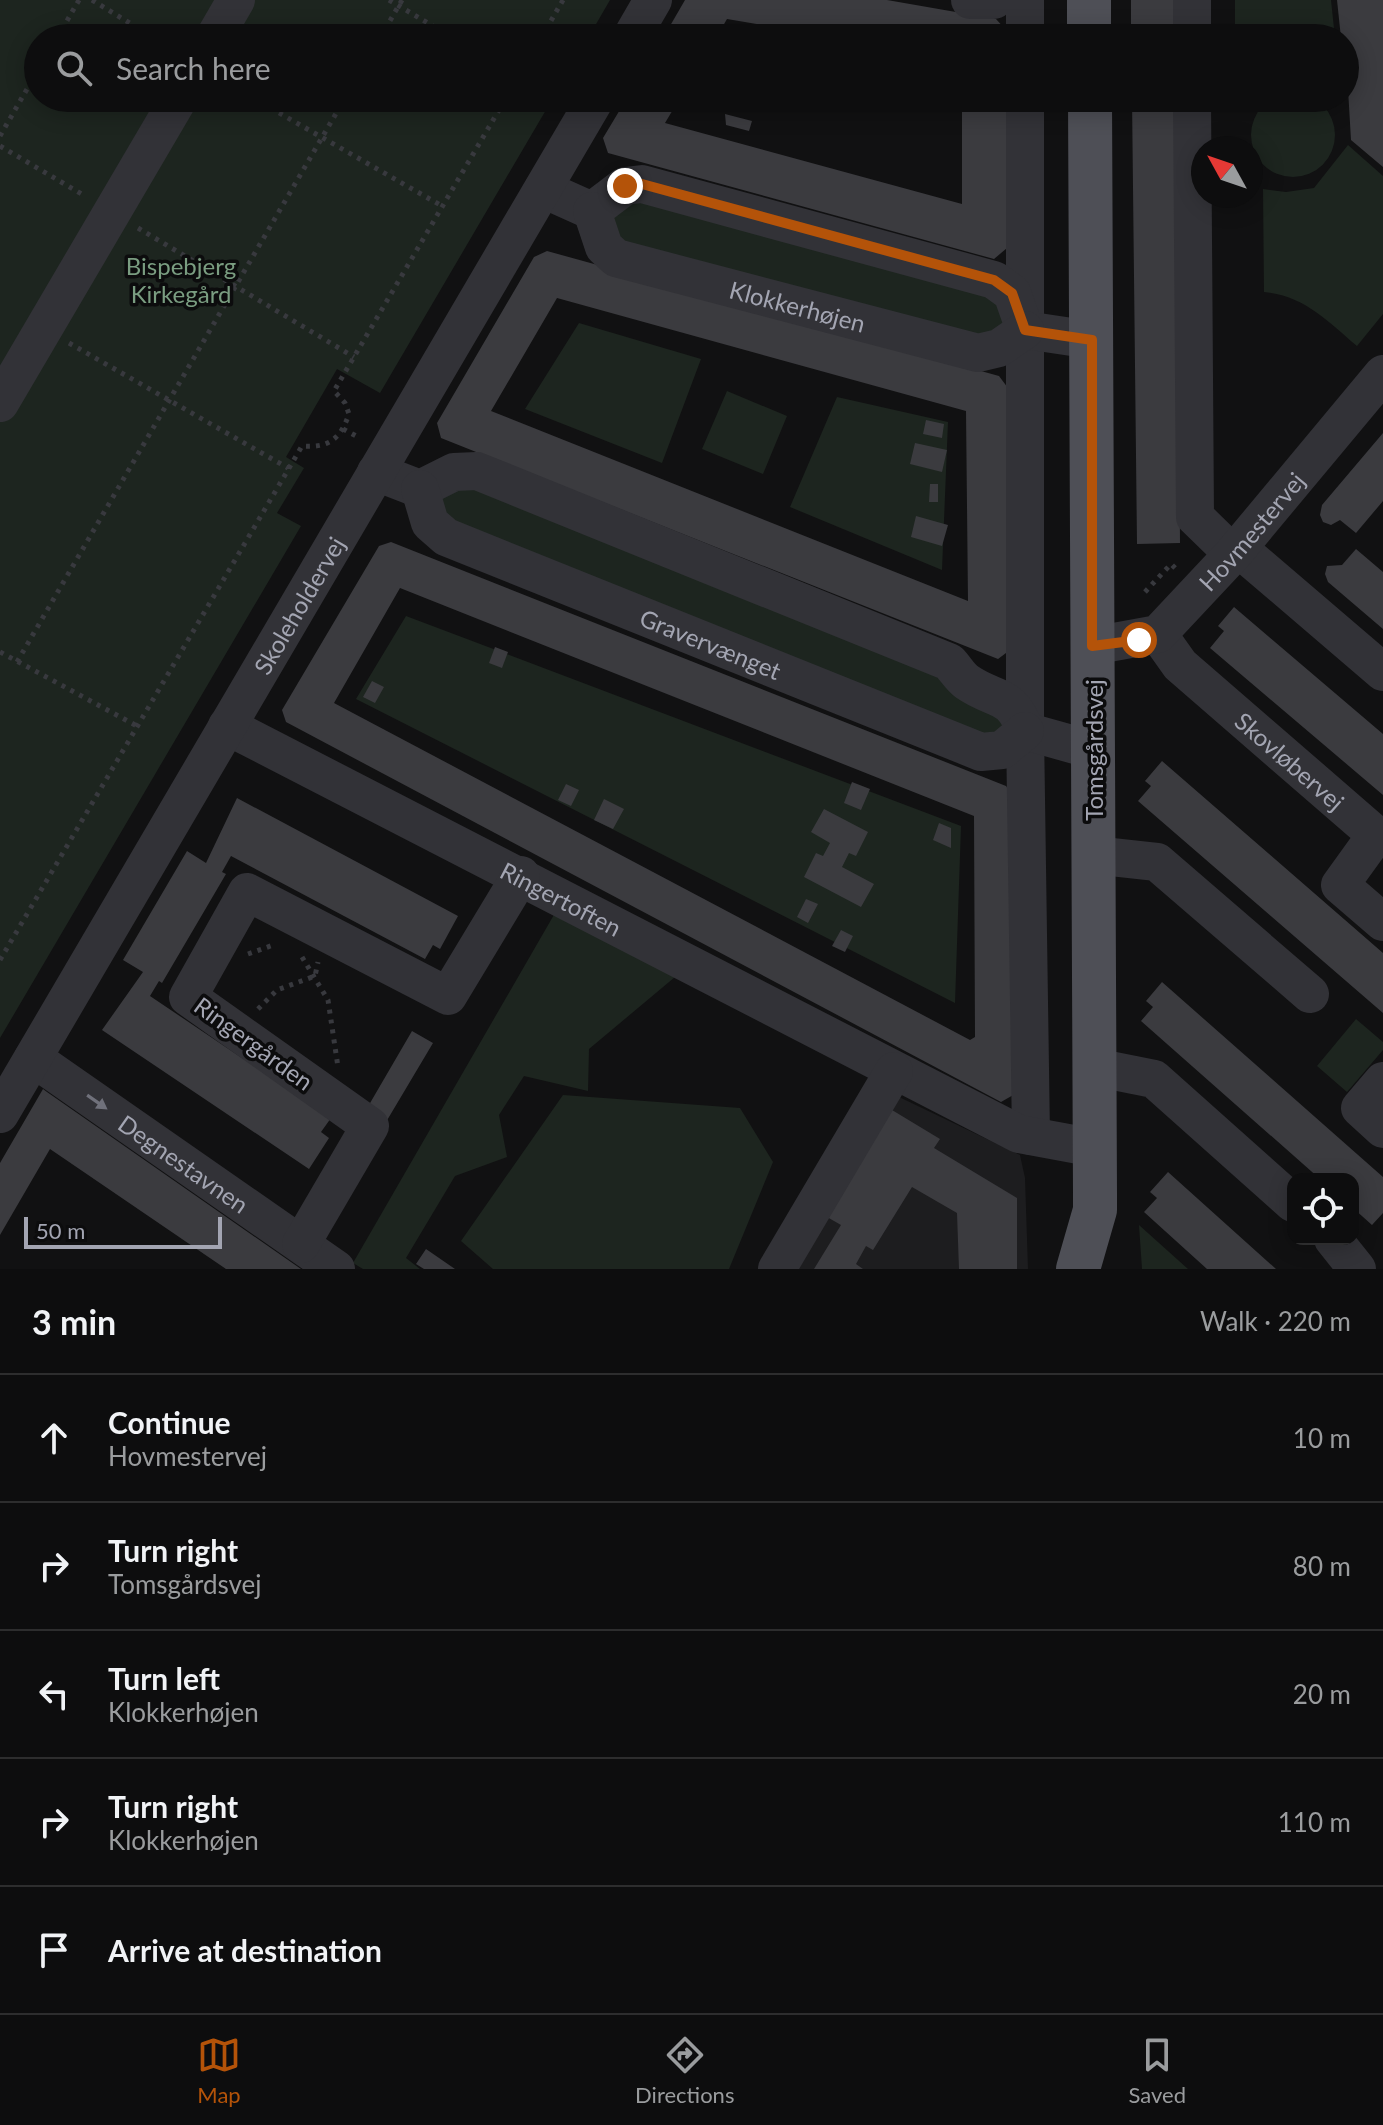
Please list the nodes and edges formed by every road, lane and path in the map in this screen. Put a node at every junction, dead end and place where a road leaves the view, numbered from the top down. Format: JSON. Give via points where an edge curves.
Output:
{"nodes":[{"id":1,"x":79,"y":0,"type":"edge"},
{"id":2,"x":92,"y":0,"type":"edge"},
{"id":3,"x":236,"y":0,"type":"edge"},
{"id":4,"x":389,"y":0,"type":"edge"},
{"id":5,"x":563,"y":0,"type":"edge"},
{"id":6,"x":653,"y":0,"type":"edge"},
{"id":7,"x":970,"y":0,"type":"edge"},
{"id":8,"x":994,"y":0,"type":"edge"},
{"id":9,"x":1025,"y":0,"type":"edge"},
{"id":10,"x":1089,"y":0,"type":"edge"},
{"id":11,"x":1192,"y":0,"type":"edge"},
{"id":12,"x":400,"y":3,"type":"edge"},
{"id":13,"x":65,"y":24,"type":"edge"},
{"id":14,"x":131,"y":24,"type":"edge"},
{"id":15,"x":222,"y":24,"type":"edge"},
{"id":16,"x":388,"y":24,"type":"edge"},
{"id":17,"x":432,"y":24,"type":"edge"},
{"id":18,"x":549,"y":24,"type":"edge"},
{"id":19,"x":639,"y":24,"type":"edge"},
{"id":20,"x":1025,"y":24,"type":"edge"},
{"id":21,"x":1089,"y":24,"type":"edge"},
{"id":22,"x":1192,"y":24,"type":"edge"},
{"id":23,"x":24,"y":94,"type":"edge"},
{"id":24,"x":171,"y":112,"type":"edge"},
{"id":25,"x":277,"y":112,"type":"edge"},
{"id":26,"x":337,"y":112,"type":"edge"},
{"id":27,"x":498,"y":112,"type":"edge"},
{"id":28,"x":588,"y":112,"type":"edge"},
{"id":29,"x":1025,"y":112,"type":"edge"},
{"id":30,"x":1090,"y":112,"type":"edge"},
{"id":31,"x":1192,"y":112,"type":"edge"},
{"id":32,"x":0,"y":136,"type":"edge"},
{"id":33,"x":322,"y":139,"type":"junction"},
{"id":34,"x":0,"y":146,"type":"edge"},
{"id":35,"x":543,"y":189,"type":"junction"},
{"id":36,"x":442,"y":206,"type":"junction"},
{"id":37,"x":592,"y":211,"type":"junction"},
{"id":38,"x":112,"y":212,"type":"junction"},
{"id":39,"x":234,"y":286,"type":"junction"},
{"id":40,"x":44,"y":328,"type":"junction"},
{"id":41,"x":1025,"y":330,"type":"junction"},
{"id":42,"x":1092,"y":340,"type":"junction"},
{"id":43,"x":354,"y":357,"type":"junction"},
{"id":44,"x":1383,"y":374,"type":"edge"},
{"id":45,"x":167,"y":401,"type":"junction"},
{"id":46,"x":0,"y":403,"type":"edge"},
{"id":47,"x":288,"y":468,"type":"junction"},
{"id":48,"x":376,"y":472,"type":"junction"},
{"id":49,"x":420,"y":489,"type":"junction"},
{"id":50,"x":1235,"y":551,"type":"junction"},
{"id":51,"x":1171,"y":564,"type":"dead end"},
{"id":52,"x":1145,"y":592,"type":"dead end"},
{"id":53,"x":1158,"y":634,"type":"junction"},
{"id":54,"x":1092,"y":646,"type":"junction"},
{"id":55,"x":0,"y":652,"type":"edge"},
{"id":56,"x":17,"y":662,"type":"junction"},
{"id":57,"x":1383,"y":672,"type":"edge"},
{"id":58,"x":137,"y":726,"type":"junction"},
{"id":59,"x":227,"y":726,"type":"junction"},
{"id":60,"x":1025,"y":731,"type":"junction"},
{"id":61,"x":1093,"y":750,"type":"junction"},
{"id":62,"x":1093,"y":855,"type":"junction"},
{"id":63,"x":521,"y":875,"type":"junction"},
{"id":64,"x":1383,"y":922,"type":"edge"},
{"id":65,"x":330,"y":935,"type":"junction"},
{"id":66,"x":279,"y":943,"type":"dead end"},
{"id":67,"x":291,"y":950,"type":"dead end"},
{"id":68,"x":244,"y":956,"type":"dead end"},
{"id":69,"x":0,"y":960,"type":"edge"},
{"id":70,"x":315,"y":976,"type":"junction"},
{"id":71,"x":1310,"y":994,"type":"dead end"},
{"id":72,"x":240,"y":1034,"type":"junction"},
{"id":73,"x":33,"y":1058,"type":"junction"},
{"id":74,"x":1094,"y":1067,"type":"junction"},
{"id":75,"x":894,"y":1071,"type":"junction"},
{"id":76,"x":1383,"y":1081,"type":"edge"},
{"id":77,"x":332,"y":1099,"type":"junction"},
{"id":78,"x":0,"y":1114,"type":"edge"},
{"id":79,"x":1383,"y":1129,"type":"edge"},
{"id":80,"x":1031,"y":1136,"type":"junction"},
{"id":81,"x":1095,"y":1148,"type":"junction"},
{"id":82,"x":1287,"y":1198,"type":"edge"},
{"id":83,"x":1095,"y":1210,"type":"junction"},
{"id":84,"x":301,"y":1244,"type":"junction"},
{"id":85,"x":1338,"y":1245,"type":"edge"},
{"id":86,"x":336,"y":1269,"type":"edge"},
{"id":87,"x":777,"y":1269,"type":"edge"},
{"id":88,"x":1078,"y":1269,"type":"edge"},
{"id":89,"x":1110,"y":1269,"type":"edge"},
{"id":90,"x":1357,"y":1269,"type":"edge"}],
"edges":[{"from":1,"to":13,"type":"path"},
{"from":2,"to":14,"type":"path"},
{"from":3,"to":15,"type":"street"},
{"from":4,"to":12,"type":"path"},
{"from":5,"to":18,"type":"path"},
{"from":6,"to":19,"type":"street"},
{"from":7,"to":8,"type":"street"},
{"from":9,"to":20,"type":"street"},
{"from":10,"to":21,"type":"main road"},
{"from":11,"to":22,"type":"street"},
{"from":12,"to":16,"type":"path"},
{"from":12,"to":17,"type":"path"},
{"from":23,"to":32,"type":"path"},
{"from":24,"to":38,"type":"street"},
{"from":25,"to":33,"type":"path"},
{"from":26,"to":33,"type":"path"},
{"from":27,"to":36,"type":"path"},
{"from":28,"to":35,"type":"street","name":"Skoleholdervej"},
{"from":29,"to":41,"type":"street"},
{"from":30,"to":42,"type":"main road","name":"Tomsgårdsvej"},
{"from":31,"to":50,"type":"street","via":[[1195,517]]},
{"from":33,"to":36,"type":"path"},
{"from":33,"to":39,"type":"path"},
{"from":34,"to":38,"type":"path"},
{"from":35,"to":37,"type":"street"},
{"from":35,"to":48,"type":"street","name":"Skoleholdervej"},
{"from":36,"to":43,"type":"path"},
{"from":37,"to":41,"type":"street","name":"Klokkerhøjen","via":[[604,247],[616,258],[978,353],[999,348]]},
{"from":37,"to":41,"type":"street","via":[[625,186],[642,184],[994,280],[1012,293]]},
{"from":38,"to":39,"type":"path"},
{"from":38,"to":40,"type":"street"},
{"from":39,"to":43,"type":"path"},
{"from":39,"to":45,"type":"path"},
{"from":40,"to":45,"type":"path"},
{"from":40,"to":46,"type":"street"},
{"from":41,"to":42,"type":"street"},
{"from":41,"to":60,"type":"street"},
{"from":42,"to":54,"type":"main road","name":"Tomsgårdsvej"},
{"from":43,"to":47,"type":"path","via":[[334,391],[349,414],[343,429],[333,442],[302,446]]},
{"from":44,"to":50,"type":"street","name":"Hovmestervej"},
{"from":45,"to":47,"type":"path"},
{"from":45,"to":56,"type":"path"},
{"from":47,"to":58,"type":"path"},
{"from":48,"to":49,"type":"street"},
{"from":48,"to":59,"type":"street","name":"Skoleholdervej"},
{"from":49,"to":60,"type":"street","via":[[454,472],[477,471],[949,662],[967,682],[1018,710]]},
{"from":49,"to":60,"type":"street","name":"Gravervænget","via":[[430,523],[446,537],[981,752],[1002,750]]},
{"from":50,"to":53,"type":"street","name":"Hovmestervej"},
{"from":50,"to":57,"type":"street"},
{"from":51,"to":52,"type":"path"},
{"from":53,"to":54,"type":"street"},
{"from":53,"to":64,"type":"street","name":"Skovløbervej","via":[[1180,665],[1376,835],[1340,885]]},
{"from":54,"to":61,"type":"main road","name":"Tomsgårdsvej"},
{"from":55,"to":56,"type":"path"},
{"from":56,"to":58,"type":"path"},
{"from":58,"to":69,"type":"path"},
{"from":59,"to":63,"type":"street","name":"Ringertoften"},
{"from":59,"to":73,"type":"street","name":"Skoleholdervej"},
{"from":60,"to":61,"type":"street"},
{"from":60,"to":80,"type":"street"},
{"from":61,"to":62,"type":"main road","name":"Tomsgårdsvej"},
{"from":62,"to":71,"type":"street","via":[[1157,862]]},
{"from":62,"to":74,"type":"main road","name":"Tomsgårdsvej"},
{"from":63,"to":65,"type":"street","name":"Ringergården","via":[[448,996]]},
{"from":63,"to":75,"type":"street","name":"Ringertoften"},
{"from":65,"to":70,"type":"path"},
{"from":65,"to":72,"type":"street","name":"Ringergården","via":[[247,892],[188,997]]},
{"from":66,"to":68,"type":"path"},
{"from":67,"to":70,"type":"path"},
{"from":70,"to":72,"type":"path","via":[[277,990],[248,1018]]},
{"from":70,"to":77,"type":"path","via":[[328,1000],[340,1058]]},
{"from":72,"to":77,"type":"street","name":"Ringergården"},
{"from":73,"to":78,"type":"street","name":"Skoleholdervej"},
{"from":73,"to":84,"type":"street","name":"Degnestavnen","one_way":true},
{"from":74,"to":81,"type":"main road","name":"Tomsgårdsvej"},
{"from":74,"to":82,"type":"street","via":[[1154,1079]]},
{"from":75,"to":80,"type":"street","name":"Ringertoften"},
{"from":75,"to":87,"type":"street"},
{"from":76,"to":79,"type":"street","via":[[1360,1108]]},
{"from":77,"to":84,"type":"street","name":"Ringergården","via":[[370,1126]]},
{"from":80,"to":81,"type":"street","name":"Ringertoften"},
{"from":81,"to":83,"type":"main road","name":"Tomsgårdsvej"},
{"from":83,"to":88,"type":"main road","name":"Tomsgårdsvej"},
{"from":83,"to":89,"type":"main road","name":"Tomsgårdsvej"},
{"from":84,"to":86,"type":"street","name":"Degnestavnen"},
{"from":85,"to":90,"type":"street"}]}
